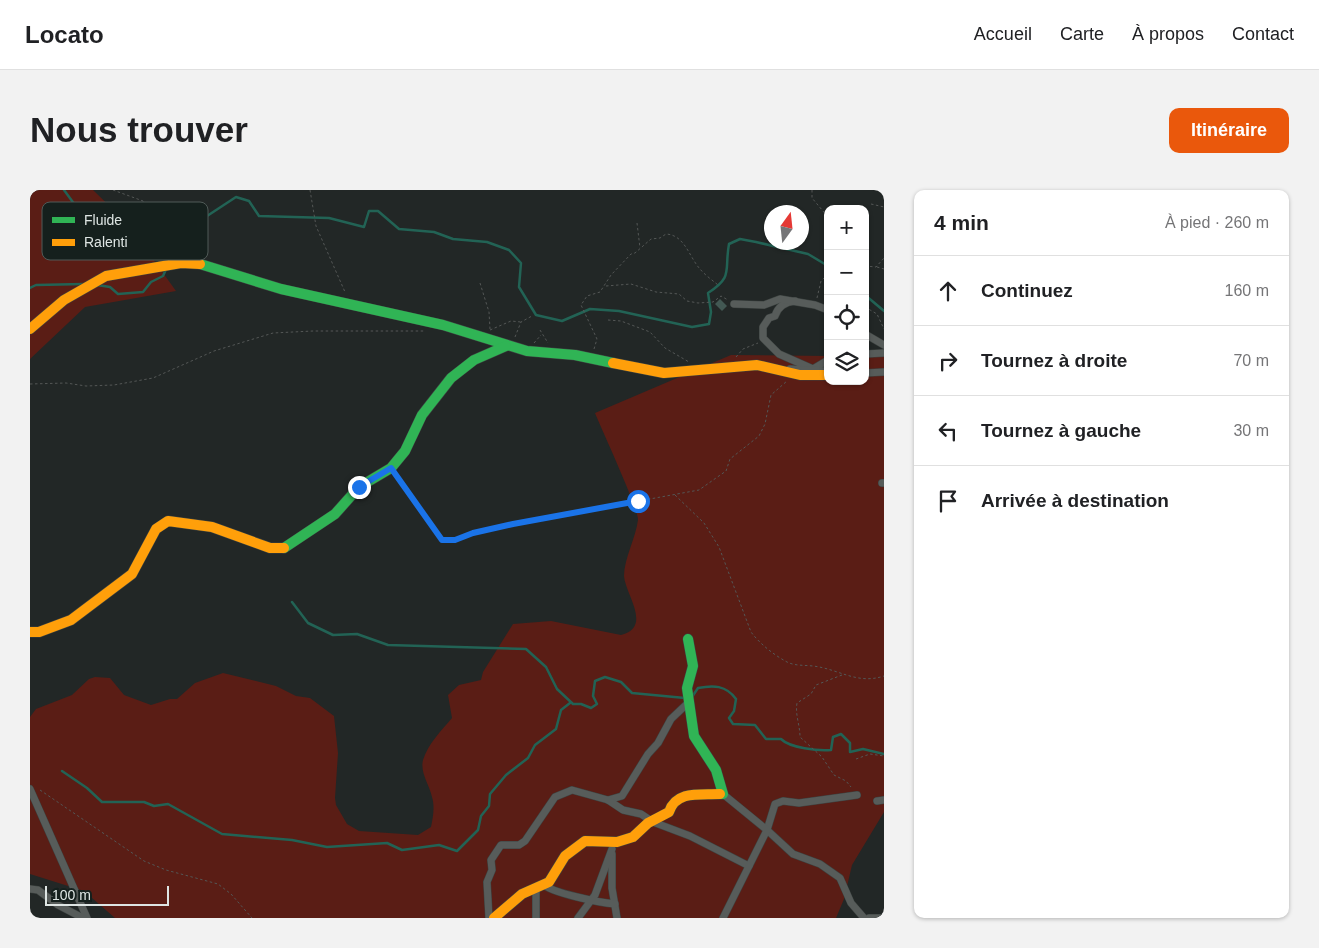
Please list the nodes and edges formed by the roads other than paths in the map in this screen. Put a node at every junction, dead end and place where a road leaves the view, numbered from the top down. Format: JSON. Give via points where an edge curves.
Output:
{"nodes":[{"id":1,"x":795,"y":301,"type":"junction"},
{"id":2,"x":734,"y":304,"type":"road end"},
{"id":3,"x":824,"y":308,"type":"edge"},
{"id":4,"x":30,"y":330,"type":"edge"},
{"id":5,"x":869,"y":336,"type":"edge"},
{"id":6,"x":884,"y":345,"type":"edge"},
{"id":7,"x":509,"y":347,"type":"junction"},
{"id":8,"x":884,"y":353,"type":"edge"},
{"id":9,"x":869,"y":354,"type":"edge"},
{"id":10,"x":824,"y":362,"type":"edge"},
{"id":11,"x":773,"y":367,"type":"junction"},
{"id":12,"x":813,"y":368,"type":"junction"},
{"id":13,"x":824,"y":370,"type":"edge"},
{"id":14,"x":884,"y":372,"type":"edge"},
{"id":15,"x":869,"y":373,"type":"edge"},
{"id":16,"x":824,"y":375,"type":"edge"},
{"id":17,"x":30,"y":632,"type":"edge"},
{"id":18,"x":688,"y":639,"type":"dead end"},
{"id":19,"x":689,"y":702,"type":"junction"},
{"id":20,"x":30,"y":789,"type":"edge"},
{"id":21,"x":723,"y":794,"type":"junction"},
{"id":22,"x":857,"y":795,"type":"road end"},
{"id":23,"x":608,"y":800,"type":"junction"},
{"id":24,"x":653,"y":822,"type":"junction"},
{"id":25,"x":767,"y":830,"type":"junction"},
{"id":26,"x":612,"y":846,"type":"junction"},
{"id":27,"x":750,"y":866,"type":"junction"},
{"id":28,"x":540,"y":886,"type":"junction"},
{"id":29,"x":30,"y":889,"type":"edge"},
{"id":30,"x":591,"y":900,"type":"junction"},
{"id":31,"x":615,"y":904,"type":"junction"},
{"id":32,"x":83,"y":918,"type":"edge"},
{"id":33,"x":87,"y":918,"type":"edge"},
{"id":34,"x":489,"y":918,"type":"edge"},
{"id":35,"x":494,"y":918,"type":"edge"},
{"id":36,"x":536,"y":918,"type":"edge"},
{"id":37,"x":578,"y":918,"type":"edge"},
{"id":38,"x":617,"y":918,"type":"edge"},
{"id":39,"x":723,"y":918,"type":"edge"},
{"id":40,"x":864,"y":918,"type":"edge"},
{"id":41,"x":869,"y":918,"type":"edge"},
{"id":42,"x":884,"y":918,"type":"edge"}],
"edges":[{"from":1,"to":2,"type":"street","via":[[780,299],[764,305]]},
{"from":1,"to":3,"type":"street"},
{"from":1,"to":12,"type":"street","via":[[786,302],[775,316],[769,318],[763,327],[766,342],[779,354]]},
{"from":4,"to":7,"type":"street","via":[[64,300],[106,276],[181,262],[198,264],[281,289],[443,325]]},
{"from":5,"to":6,"type":"street"},
{"from":7,"to":11,"type":"street","via":[[664,373],[757,365]]},
{"from":7,"to":17,"type":"street","via":[[474,360],[451,378],[422,415],[406,451],[391,468],[359,487],[335,514],[284,548],[270,548],[212,527],[168,521],[156,529],[132,574],[71,620],[39,632]]},
{"from":8,"to":9,"type":"street"},
{"from":10,"to":12,"type":"street"},
{"from":11,"to":12,"type":"street"},
{"from":11,"to":16,"type":"street","via":[[799,376]]},
{"from":12,"to":13,"type":"street"},
{"from":14,"to":15,"type":"street"},
{"from":18,"to":19,"type":"street","via":[[693,666],[687,688]]},
{"from":19,"to":21,"type":"street","via":[[694,736],[716,770]]},
{"from":19,"to":23,"type":"street","via":[[671,719],[622,796]]},
{"from":20,"to":33,"type":"street"},
{"from":21,"to":24,"type":"street","via":[[684,795],[669,812]]},
{"from":21,"to":25,"type":"street"},
{"from":22,"to":25,"type":"street","via":[[799,803],[783,800],[775,804]]},
{"from":23,"to":24,"type":"street"},
{"from":23,"to":34,"type":"street","via":[[572,790],[555,797],[524,841],[519,845],[501,845],[491,860],[492,870],[487,882]]},
{"from":24,"to":26,"type":"street"},
{"from":24,"to":27,"type":"street","via":[[690,836]]},
{"from":25,"to":27,"type":"street"},
{"from":25,"to":40,"type":"street","via":[[793,854],[820,864],[840,878],[851,903]]},
{"from":26,"to":28,"type":"street","via":[[586,841],[565,856],[549,882]]},
{"from":26,"to":30,"type":"street"},
{"from":26,"to":31,"type":"street"},
{"from":27,"to":39,"type":"street"},
{"from":28,"to":30,"type":"street"},
{"from":28,"to":35,"type":"street","via":[[522,894]]},
{"from":28,"to":36,"type":"street"},
{"from":29,"to":32,"type":"street","via":[[38,890],[58,906]]},
{"from":30,"to":31,"type":"street"},
{"from":30,"to":37,"type":"street"},
{"from":31,"to":38,"type":"street"},
{"from":41,"to":42,"type":"street"}]}
